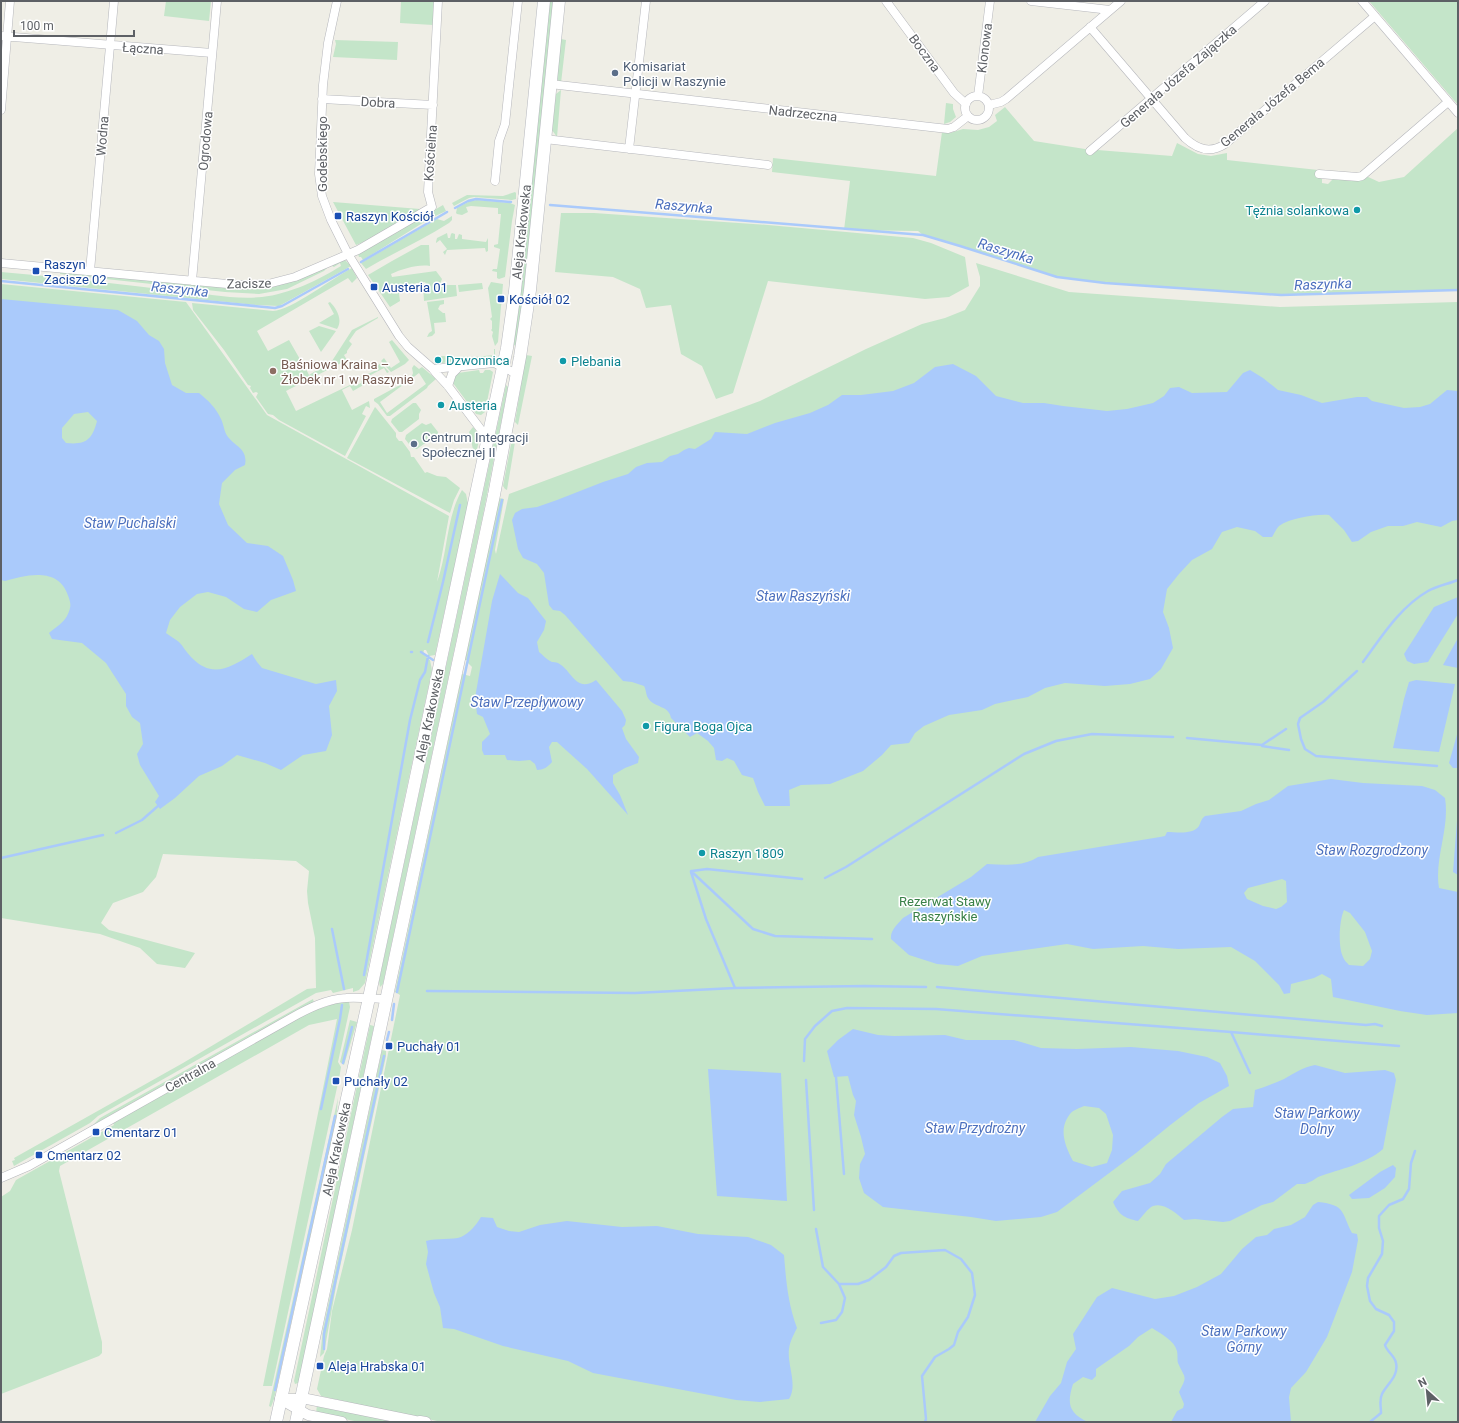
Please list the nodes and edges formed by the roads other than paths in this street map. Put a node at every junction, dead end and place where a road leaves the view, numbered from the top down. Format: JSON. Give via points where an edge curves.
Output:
{"nodes":[{"id":1,"x":10,"y":1,"type":"edge"},
{"id":2,"x":114,"y":1,"type":"edge"},
{"id":3,"x":217,"y":1,"type":"edge"},
{"id":4,"x":337,"y":1,"type":"edge"},
{"id":5,"x":438,"y":1,"type":"edge"},
{"id":6,"x":518,"y":1,"type":"edge"},
{"id":7,"x":544,"y":1,"type":"edge"},
{"id":8,"x":559,"y":1,"type":"edge"},
{"id":9,"x":646,"y":1,"type":"edge"},
{"id":10,"x":886,"y":1,"type":"edge"},
{"id":11,"x":990,"y":1,"type":"edge"},
{"id":12,"x":1031,"y":1,"type":"edge"},
{"id":13,"x":1120,"y":1,"type":"edge"},
{"id":14,"x":1265,"y":1,"type":"edge"},
{"id":15,"x":1362,"y":1,"type":"edge"},
{"id":16,"x":1110,"y":10,"type":"junction"},
{"id":17,"x":1375,"y":16,"type":"junction"},
{"id":18,"x":1090,"y":27,"type":"junction"},
{"id":19,"x":4,"y":37,"type":"edge"},
{"id":20,"x":110,"y":46,"type":"junction"},
{"id":21,"x":212,"y":53,"type":"junction"},
{"id":22,"x":550,"y":84,"type":"junction"},
{"id":23,"x":635,"y":94,"type":"junction"},
{"id":24,"x":978,"y":96,"type":"junction"},
{"id":25,"x":322,"y":99,"type":"junction"},
{"id":26,"x":1151,"y":99,"type":"junction"},
{"id":27,"x":1448,"y":102,"type":"junction"},
{"id":28,"x":966,"y":104,"type":"junction"},
{"id":29,"x":433,"y":105,"type":"junction"},
{"id":30,"x":989,"y":105,"type":"junction"},
{"id":31,"x":1,"y":110,"type":"edge"},
{"id":32,"x":1458,"y":113,"type":"edge"},
{"id":33,"x":968,"y":116,"type":"junction"},
{"id":34,"x":545,"y":139,"type":"junction"},
{"id":35,"x":629,"y":149,"type":"junction"},
{"id":36,"x":1090,"y":151,"type":"dead end"},
{"id":37,"x":768,"y":165,"type":"dead end"},
{"id":38,"x":1319,"y":174,"type":"dead end"},
{"id":39,"x":495,"y":181,"type":"dead end"},
{"id":40,"x":348,"y":254,"type":"junction"},
{"id":41,"x":1,"y":264,"type":"edge"},
{"id":42,"x":90,"y":271,"type":"junction"},
{"id":43,"x":192,"y":281,"type":"junction"},
{"id":44,"x":460,"y":366,"type":"junction"},
{"id":45,"x":503,"y":366,"type":"junction"},
{"id":46,"x":433,"y":369,"type":"junction"},
{"id":47,"x":517,"y":374,"type":"junction"},
{"id":48,"x":448,"y":386,"type":"junction"},
{"id":49,"x":488,"y":439,"type":"junction"},
{"id":50,"x":369,"y":998,"type":"junction"},
{"id":51,"x":387,"y":999,"type":"junction"},
{"id":52,"x":1,"y":1178,"type":"edge"},
{"id":53,"x":280,"y":1399,"type":"junction"},
{"id":54,"x":300,"y":1404,"type":"junction"},
{"id":55,"x":277,"y":1419,"type":"edge"},
{"id":56,"x":291,"y":1422,"type":"edge"},
{"id":57,"x":296,"y":1422,"type":"edge"},
{"id":58,"x":342,"y":1422,"type":"edge"},
{"id":59,"x":415,"y":1422,"type":"edge"},
{"id":60,"x":426,"y":1422,"type":"edge"}],
"edges":[{"from":1,"to":19,"type":"street"},
{"from":2,"to":20,"type":"street","name":"Wodna"},
{"from":3,"to":21,"type":"street","name":"Ogrodowa"},
{"from":4,"to":25,"type":"street","name":"Godebskiego","via":[[328,43]]},
{"from":5,"to":29,"type":"street","name":"Kościelna"},
{"from":6,"to":39,"type":"street","via":[[505,124],[499,141]]},
{"from":7,"to":45,"type":"main road","name":"Aleja Krakowska","via":[[515,291]]},
{"from":8,"to":22,"type":"main road","name":"Aleja Krakowska"},
{"from":9,"to":23,"type":"street"},
{"from":10,"to":28,"type":"street","name":"Boczna","via":[[954,93]]},
{"from":11,"to":24,"type":"street","name":"Klonowa"},
{"from":12,"to":16,"type":"street"},
{"from":13,"to":16,"type":"street"},
{"from":14,"to":26,"type":"street","name":"Generała Józefa Zajączka"},
{"from":15,"to":17,"type":"street"},
{"from":16,"to":18,"type":"street"},
{"from":17,"to":26,"type":"street","name":"Generała Józefa Bema","via":[[1225,144],[1215,149],[1205,150],[1193,145]]},
{"from":17,"to":27,"type":"street"},
{"from":18,"to":26,"type":"street","name":"Generała Józefa Bema"},
{"from":18,"to":30,"type":"street","via":[[1006,99]]},
{"from":19,"to":20,"type":"street","name":"Łączna"},
{"from":19,"to":31,"type":"street"},
{"from":20,"to":21,"type":"street","name":"Łączna"},
{"from":20,"to":42,"type":"street","name":"Wodna"},
{"from":21,"to":43,"type":"street","name":"Ogrodowa"},
{"from":22,"to":23,"type":"street","name":"Nadrzeczna"},
{"from":22,"to":34,"type":"main road","name":"Aleja Krakowska"},
{"from":23,"to":33,"type":"street","name":"Nadrzeczna","via":[[948,129]]},
{"from":23,"to":35,"type":"street"},
{"from":24,"to":28,"type":"street","via":[[970,98]]},
{"from":24,"to":30,"type":"street","via":[[985,99]]},
{"from":25,"to":29,"type":"street","name":"Dobra"},
{"from":25,"to":40,"type":"street","name":"Godebskiego","via":[[319,174],[322,196]]},
{"from":26,"to":36,"type":"street","name":"Generała Józefa Zajączka"},
{"from":27,"to":32,"type":"street"},
{"from":27,"to":38,"type":"street","via":[[1362,176],[1358,178]]},
{"from":28,"to":33,"type":"street"},
{"from":29,"to":40,"type":"street","name":"Kościelna","via":[[428,192],[432,207]]},
{"from":30,"to":33,"type":"street","via":[[988,113],[982,119],[975,120]]},
{"from":34,"to":35,"type":"street"},
{"from":34,"to":47,"type":"main road","name":"Aleja Krakowska","via":[[530,290]]},
{"from":35,"to":37,"type":"street"},
{"from":40,"to":43,"type":"street","name":"Zacisze","via":[[295,277],[268,284]]},
{"from":40,"to":46,"type":"street","name":"Godebskiego","via":[[399,336]]},
{"from":41,"to":42,"type":"street","name":"Zacisze"},
{"from":42,"to":43,"type":"street","name":"Zacisze"},
{"from":44,"to":45,"type":"street","via":[[494,363]]},
{"from":44,"to":46,"type":"street"},
{"from":44,"to":48,"type":"street","via":[[452,374]]},
{"from":45,"to":47,"type":"street"},
{"from":45,"to":49,"type":"main road","name":"Aleja Krakowska"},
{"from":46,"to":48,"type":"street","name":"Godebskiego"},
{"from":47,"to":51,"type":"main road","name":"Aleja Krakowska"},
{"from":48,"to":49,"type":"street","name":"Godebskiego"},
{"from":49,"to":50,"type":"main road","name":"Aleja Krakowska"},
{"from":50,"to":51,"type":"street","name":"Centralna"},
{"from":50,"to":52,"type":"street","name":"Centralna","via":[[336,999],[304,1011],[29,1166]]},
{"from":50,"to":53,"type":"main road","name":"Aleja Krakowska"},
{"from":51,"to":54,"type":"main road","name":"Aleja Krakowska"},
{"from":53,"to":54,"type":"street"},
{"from":53,"to":55,"type":"main road","name":"Aleja Krakowska"},
{"from":54,"to":57,"type":"main road","name":"Aleja Krakowska"},
{"from":54,"to":58,"type":"street","via":[[308,1415]]},
{"from":54,"to":59,"type":"street"},
{"from":55,"to":56,"type":"main road","via":[[286,1418]]},
{"from":59,"to":60,"type":"street"}]}
